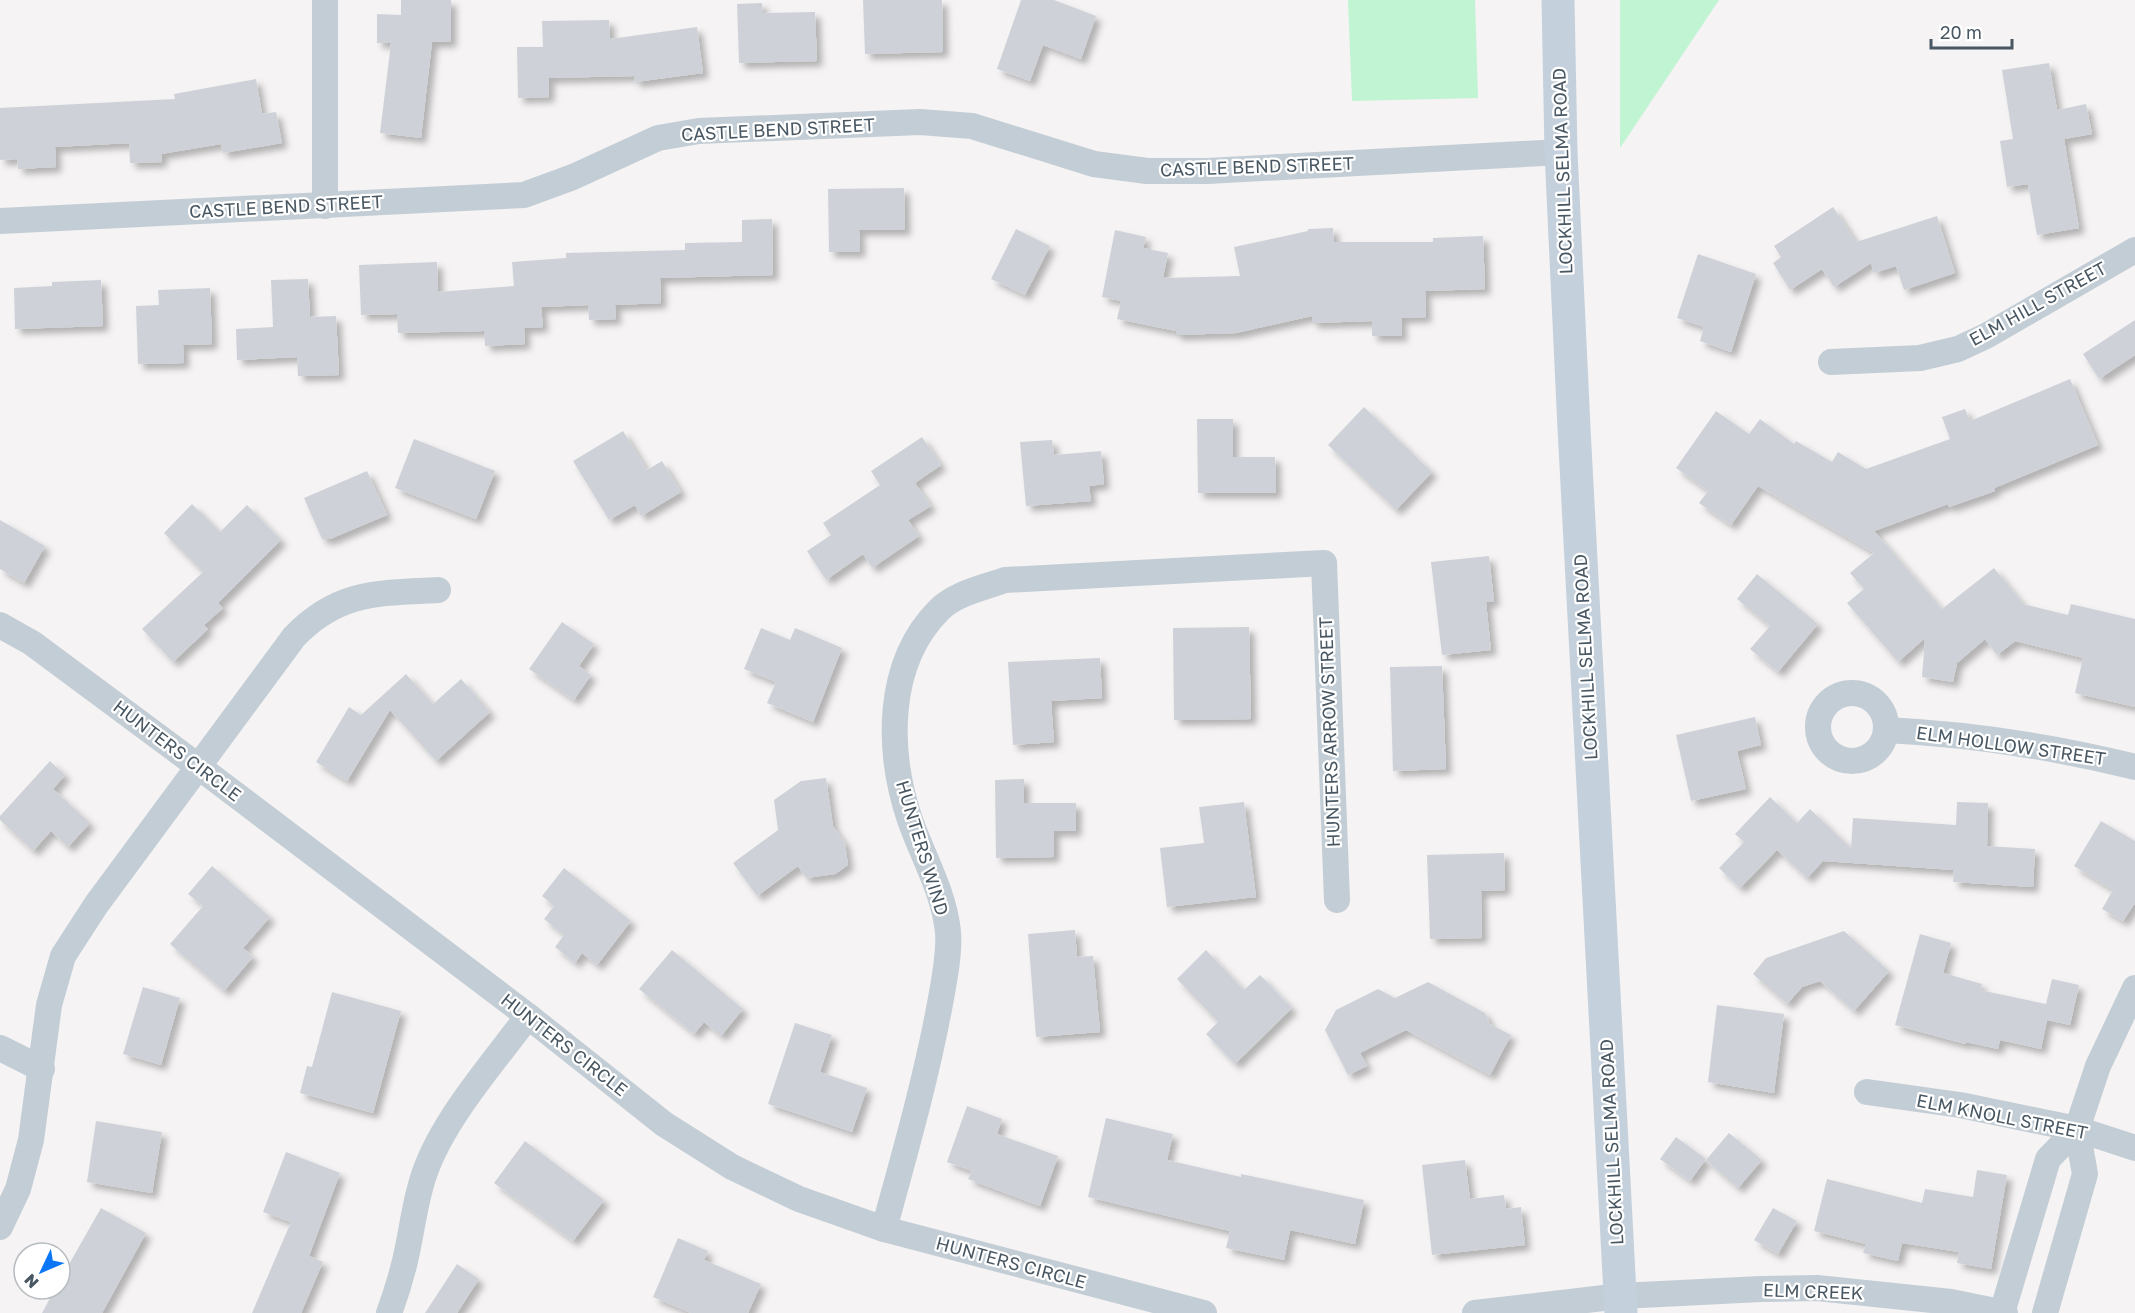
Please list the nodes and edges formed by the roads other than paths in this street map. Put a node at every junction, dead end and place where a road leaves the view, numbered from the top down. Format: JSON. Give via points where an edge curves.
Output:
{"nodes":[{"id":1,"x":325,"y":0,"type":"edge"},
{"id":2,"x":1558,"y":0,"type":"edge"},
{"id":3,"x":1561,"y":152,"type":"junction"},
{"id":4,"x":325,"y":206,"type":"junction"},
{"id":5,"x":0,"y":221,"type":"edge"},
{"id":6,"x":2135,"y":250,"type":"edge"},
{"id":7,"x":1831,"y":362,"type":"dead end"},
{"id":8,"x":1324,"y":563,"type":"joint"},
{"id":9,"x":438,"y":590,"type":"dead end"},
{"id":10,"x":0,"y":626,"type":"edge"},
{"id":11,"x":1886,"y":730,"type":"dead end"},
{"id":12,"x":199,"y":767,"type":"junction"},
{"id":13,"x":2135,"y":767,"type":"edge"},
{"id":14,"x":1337,"y":900,"type":"dead end"},
{"id":15,"x":2135,"y":988,"type":"edge"},
{"id":16,"x":528,"y":1016,"type":"junction"},
{"id":17,"x":0,"y":1048,"type":"edge"},
{"id":18,"x":42,"y":1069,"type":"junction"},
{"id":19,"x":1867,"y":1092,"type":"dead end"},
{"id":20,"x":2077,"y":1129,"type":"junction"},
{"id":21,"x":2135,"y":1148,"type":"edge"},
{"id":22,"x":0,"y":1227,"type":"edge"},
{"id":23,"x":884,"y":1230,"type":"junction"},
{"id":24,"x":1621,"y":1305,"type":"edge"},
{"id":25,"x":389,"y":1313,"type":"edge"},
{"id":26,"x":1204,"y":1313,"type":"edge"},
{"id":27,"x":1475,"y":1313,"type":"edge"},
{"id":28,"x":2003,"y":1313,"type":"edge"},
{"id":29,"x":2045,"y":1313,"type":"edge"}],
"edges":[{"from":1,"to":4,"type":"street"},
{"from":2,"to":3,"type":"main road","name":"LOCKHILL SELMA ROAD"},
{"from":3,"to":4,"type":"street","name":"CASTLE BEND STREET","via":[[1147,171],[1094,164],[972,126],[920,122],[699,131],[658,138],[525,195]]},
{"from":3,"to":24,"type":"main road","name":"LOCKHILL SELMA ROAD"},
{"from":4,"to":5,"type":"street","name":"CASTLE BEND STREET"},
{"from":6,"to":7,"type":"street","name":"ELM HILL STREET","via":[[1986,336],[1958,348],[1920,358]]},
{"from":8,"to":14,"type":"street","name":"HUNTERS ARROW STREET"},
{"from":8,"to":23,"type":"street","name":"HUNTERS WIND","via":[[1005,580],[959,596],[939,610],[910,648],[895,717],[897,769],[948,932],[932,1046]]},
{"from":9,"to":12,"type":"street","via":[[375,593],[337,604],[303,627]]},
{"from":10,"to":12,"type":"street","name":"HUNTERS CIRCLE","via":[[32,643]]},
{"from":11,"to":13,"type":"street","name":"ELM HOLLOW STREET","via":[[1939,733]]},
{"from":12,"to":16,"type":"street","name":"HUNTERS CIRCLE"},
{"from":12,"to":18,"type":"street","via":[[96,905],[63,956],[50,1005]]},
{"from":15,"to":20,"type":"street","via":[[2098,1066]]},
{"from":16,"to":23,"type":"street","name":"HUNTERS CIRCLE","via":[[664,1124],[732,1167],[799,1199]]},
{"from":16,"to":25,"type":"street","via":[[437,1145],[418,1195],[404,1266]]},
{"from":17,"to":18,"type":"street"},
{"from":18,"to":22,"type":"street","via":[[26,1160],[18,1189]]},
{"from":19,"to":20,"type":"street","name":"ELM KNOLL STREET","via":[[1960,1105]]},
{"from":20,"to":21,"type":"street","name":"ELM KNOLL STREET"},
{"from":20,"to":28,"type":"street","via":[[2048,1159]]},
{"from":20,"to":29,"type":"street","via":[[2085,1174]]},
{"from":23,"to":26,"type":"street","name":"HUNTERS CIRCLE"},
{"from":24,"to":27,"type":"street"},
{"from":24,"to":28,"type":"street","name":"ELM CREEK","via":[[1761,1289],[1817,1288],[1951,1302]]}]}
